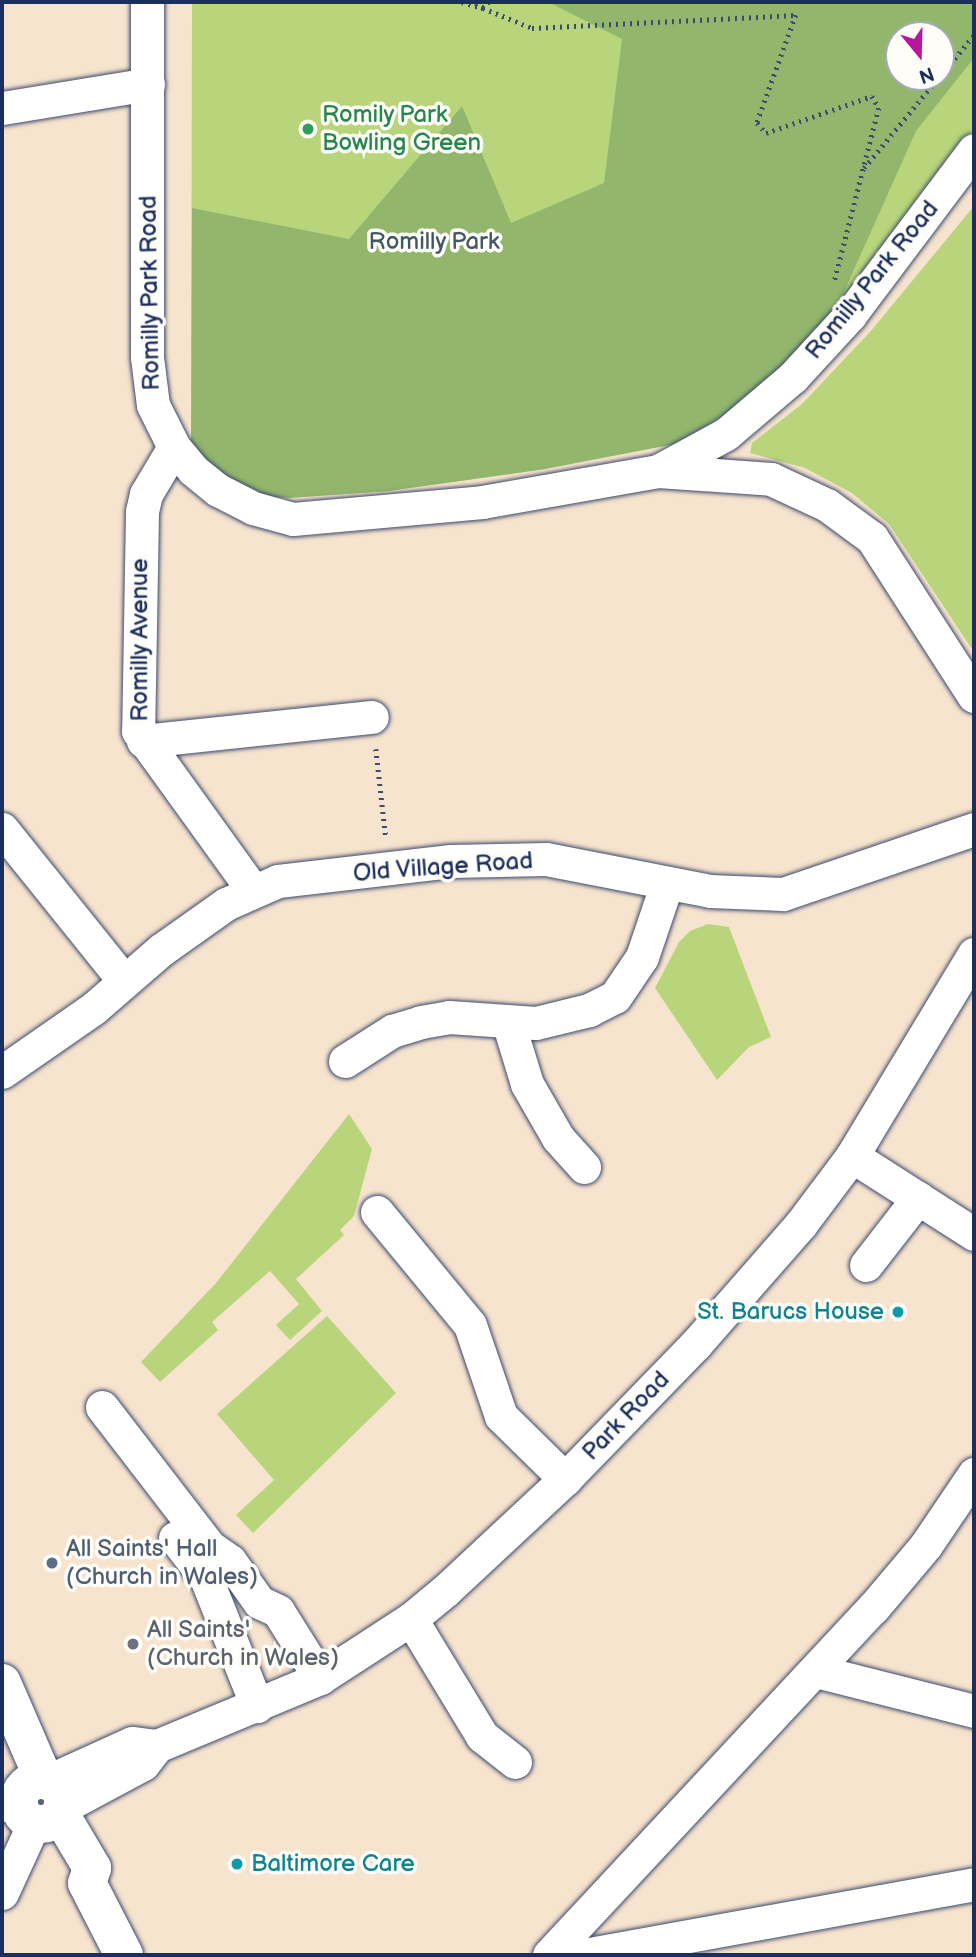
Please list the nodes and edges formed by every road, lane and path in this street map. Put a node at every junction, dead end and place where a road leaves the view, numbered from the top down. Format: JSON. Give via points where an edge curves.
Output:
{"nodes":[{"id":1,"x":147,"y":2,"type":"edge"},
{"id":2,"x":462,"y":2,"type":"edge"},
{"id":3,"x":473,"y":2,"type":"edge"},
{"id":4,"x":489,"y":2,"type":"edge"},
{"id":5,"x":483,"y":8,"type":"junction"},
{"id":6,"x":974,"y":35,"type":"edge"},
{"id":7,"x":955,"y":58,"type":"edge"},
{"id":8,"x":148,"y":84,"type":"junction"},
{"id":9,"x":928,"y":91,"type":"edge"},
{"id":10,"x":2,"y":108,"type":"edge"},
{"id":11,"x":974,"y":150,"type":"edge"},
{"id":12,"x":862,"y":171,"type":"junction"},
{"id":13,"x":850,"y":315,"type":"junction"},
{"id":14,"x":174,"y":447,"type":"junction"},
{"id":15,"x":658,"y":471,"type":"junction"},
{"id":16,"x":974,"y":696,"type":"edge"},
{"id":17,"x":372,"y":717,"type":"joint"},
{"id":18,"x":143,"y":741,"type":"junction"},
{"id":19,"x":2,"y":829,"type":"edge"},
{"id":20,"x":974,"y":829,"type":"edge"},
{"id":21,"x":390,"y":868,"type":"junction"},
{"id":22,"x":667,"y":883,"type":"junction"},
{"id":23,"x":252,"y":890,"type":"junction"},
{"id":24,"x":974,"y":954,"type":"edge"},
{"id":25,"x":124,"y":981,"type":"junction"},
{"id":26,"x":509,"y":1025,"type":"junction"},
{"id":27,"x":345,"y":1061,"type":"dead end"},
{"id":28,"x":2,"y":1072,"type":"edge"},
{"id":29,"x":852,"y":1156,"type":"junction"},
{"id":30,"x":584,"y":1167,"type":"dead end"},
{"id":31,"x":918,"y":1198,"type":"junction"},
{"id":32,"x":377,"y":1212,"type":"dead end"},
{"id":33,"x":974,"y":1234,"type":"edge"},
{"id":34,"x":866,"y":1265,"type":"dead end"},
{"id":35,"x":102,"y":1407,"type":"dead end"},
{"id":36,"x":974,"y":1474,"type":"edge"},
{"id":37,"x":565,"y":1479,"type":"junction"},
{"id":38,"x":192,"y":1488,"type":"dead end"},
{"id":39,"x":175,"y":1538,"type":"dead end"},
{"id":40,"x":230,"y":1561,"type":"junction"},
{"id":41,"x":411,"y":1619,"type":"junction"},
{"id":42,"x":816,"y":1671,"type":"junction"},
{"id":43,"x":320,"y":1678,"type":"junction"},
{"id":44,"x":2,"y":1683,"type":"edge"},
{"id":45,"x":257,"y":1706,"type":"junction"},
{"id":46,"x":974,"y":1711,"type":"edge"},
{"id":47,"x":2,"y":1741,"type":"edge"},
{"id":48,"x":515,"y":1762,"type":"dead end"},
{"id":49,"x":37,"y":1803,"type":"edge"},
{"id":50,"x":974,"y":1884,"type":"edge"},
{"id":51,"x":2,"y":1893,"type":"edge"},
{"id":52,"x":124,"y":1955,"type":"edge"},
{"id":53,"x":549,"y":1955,"type":"edge"},
{"id":54,"x":584,"y":1955,"type":"edge"}],
"edges":[{"from":1,"to":8,"type":"street","name":"Romilly Park Road"},
{"from":2,"to":5,"type":"path"},
{"from":3,"to":5,"type":"path"},
{"from":4,"to":5,"type":"path"},
{"from":5,"to":12,"type":"path","via":[[531,28],[796,15],[757,123],[766,133],[872,96],[879,108]]},
{"from":6,"to":7,"type":"path"},
{"from":8,"to":10,"type":"street"},
{"from":8,"to":14,"type":"street","name":"Romilly Park Road","via":[[147,357],[153,405]]},
{"from":9,"to":12,"type":"path"},
{"from":11,"to":13,"type":"street","name":"Romilly Park Road"},
{"from":12,"to":13,"type":"path","via":[[832,281]]},
{"from":13,"to":15,"type":"street","name":"Romilly Park Road","via":[[793,377],[726,434]]},
{"from":14,"to":15,"type":"street","name":"Romilly Park Road","via":[[218,490],[253,508],[293,519],[482,502]]},
{"from":14,"to":18,"type":"street","name":"Romilly Avenue","via":[[146,494],[142,512],[138,731]]},
{"from":15,"to":16,"type":"street","name":"Romilly Park Road","via":[[771,479],[827,505],[872,538]]},
{"from":17,"to":18,"type":"street"},
{"from":17,"to":21,"type":"path"},
{"from":18,"to":23,"type":"street","name":"Romilly Avenue"},
{"from":19,"to":25,"type":"street"},
{"from":20,"to":22,"type":"street","name":"Old Village Road","via":[[783,894],[742,895]]},
{"from":21,"to":22,"type":"street","name":"Old Village Road","via":[[546,859]]},
{"from":21,"to":23,"type":"street","name":"Old Village Road","via":[[278,881]]},
{"from":22,"to":26,"type":"street","via":[[642,957],[615,997],[562,1018]]},
{"from":23,"to":25,"type":"street","name":"Old Village Road","via":[[161,950]]},
{"from":24,"to":29,"type":"street","name":"Park Road"},
{"from":25,"to":28,"type":"street","name":"Old Village Road"},
{"from":26,"to":27,"type":"street","via":[[449,1017],[421,1021],[392,1031]]},
{"from":26,"to":30,"type":"street","via":[[527,1084],[558,1138]]},
{"from":29,"to":31,"type":"street"},
{"from":29,"to":37,"type":"street","name":"Park Road","via":[[801,1224],[696,1344]]},
{"from":31,"to":33,"type":"street"},
{"from":31,"to":34,"type":"street"},
{"from":32,"to":37,"type":"street","via":[[470,1325],[501,1416]]},
{"from":35,"to":40,"type":"street","via":[[210,1547]]},
{"from":36,"to":42,"type":"street","via":[[926,1545]]},
{"from":37,"to":41,"type":"street","name":"Park Road"},
{"from":38,"to":40,"type":"street","via":[[225,1536]]},
{"from":39,"to":45,"type":"street","via":[[206,1578]]},
{"from":40,"to":43,"type":"street","via":[[259,1602],[278,1611]]},
{"from":41,"to":43,"type":"street","name":"Park Road"},
{"from":41,"to":48,"type":"street","via":[[482,1736]]},
{"from":42,"to":46,"type":"street"},
{"from":42,"to":53,"type":"street"},
{"from":43,"to":45,"type":"street","name":"Park Road"},
{"from":44,"to":49,"type":"main road"},
{"from":45,"to":49,"type":"street","name":"Park Road","via":[[157,1746],[132,1743]]},
{"from":47,"to":49,"type":"main road"},
{"from":49,"to":51,"type":"street"},
{"from":49,"to":52,"type":"main road","via":[[70,1880],[87,1883]]},
{"from":50,"to":54,"type":"street"}]}
